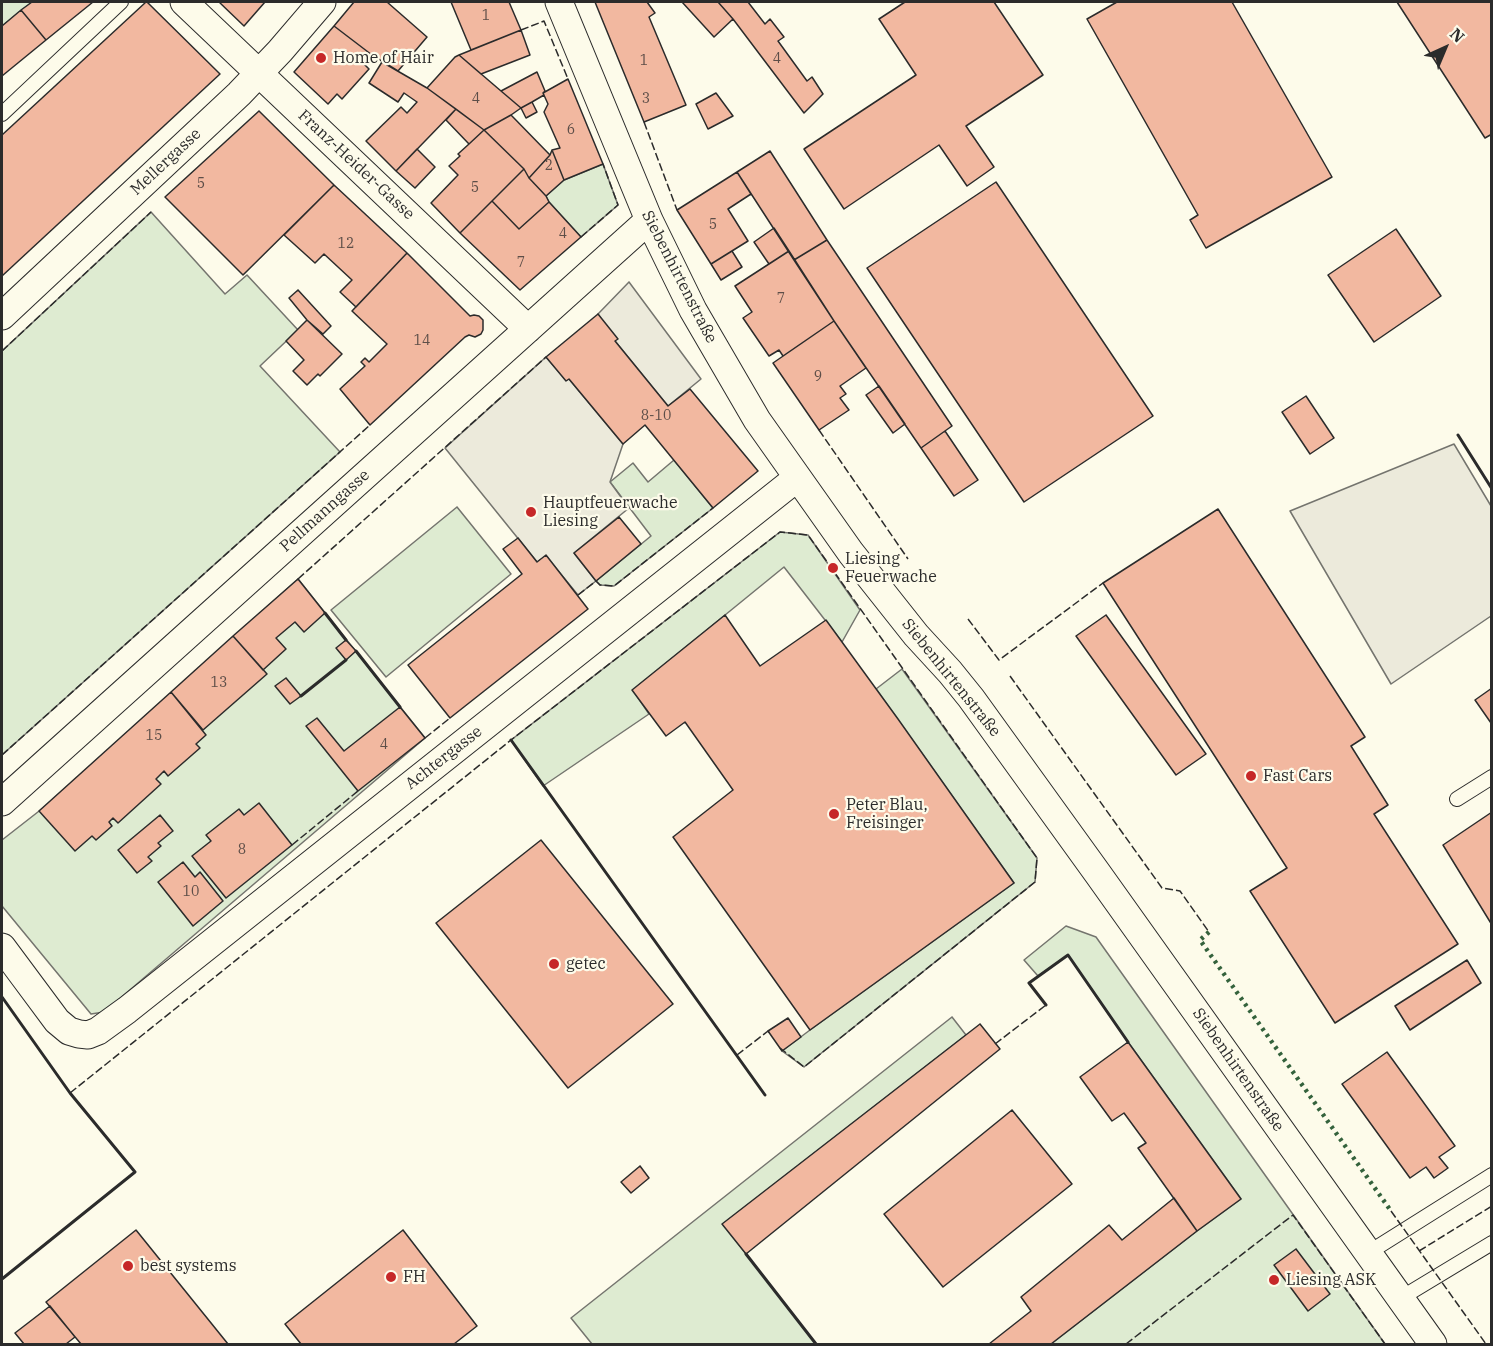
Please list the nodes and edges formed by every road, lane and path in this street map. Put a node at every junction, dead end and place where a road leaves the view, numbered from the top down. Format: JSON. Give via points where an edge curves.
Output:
{"nodes":[{"id":1,"x":121,"y":2,"type":"edge"},
{"id":2,"x":184,"y":2,"type":"edge"},
{"id":3,"x":322,"y":2,"type":"edge"},
{"id":4,"x":559,"y":2,"type":"edge"},
{"id":5,"x":259,"y":73,"type":"junction"},
{"id":6,"x":2,"y":114,"type":"edge"},
{"id":7,"x":649,"y":220,"type":"junction"},
{"id":8,"x":2,"y":316,"type":"edge"},
{"id":9,"x":528,"y":329,"type":"junction"},
{"id":10,"x":797,"y":478,"type":"junction"},
{"id":11,"x":1491,"y":777,"type":"edge"},
{"id":12,"x":1457,"y":799,"type":"dead end"},
{"id":13,"x":2,"y":802,"type":"edge"},
{"id":14,"x":2,"y":947,"type":"edge"},
{"id":15,"x":1491,"y":1175,"type":"edge"},
{"id":16,"x":1491,"y":1243,"type":"edge"},
{"id":17,"x":1368,"y":1253,"type":"junction"},
{"id":18,"x":1401,"y":1298,"type":"junction"},
{"id":19,"x":1433,"y":1344,"type":"edge"}],
"edges":[{"from":1,"to":6,"type":"lane"},
{"from":2,"to":5,"type":"street","name":"Franz-Heider-Gasse"},
{"from":3,"to":5,"type":"street","name":"Mellergasse"},
{"from":4,"to":7,"type":"street","name":"Siebenhirtenstraße"},
{"from":5,"to":8,"type":"street","name":"Mellergasse"},
{"from":5,"to":9,"type":"street","name":"Franz-Heider-Gasse"},
{"from":7,"to":9,"type":"street","name":"Pellmanngasse"},
{"from":7,"to":10,"type":"street","name":"Siebenhirtenstraße","via":[[693,310],[757,420]]},
{"from":9,"to":13,"type":"street","name":"Pellmanngasse"},
{"from":10,"to":14,"type":"street","name":"Achtergasse","via":[[98,1031],[88,1035],[69,1031],[57,1021]]},
{"from":10,"to":17,"type":"street","name":"Siebenhirtenstraße","via":[[851,553],[971,698]]},
{"from":11,"to":12,"type":"lane"},
{"from":15,"to":17,"type":"lane"},
{"from":16,"to":18,"type":"lane"},
{"from":17,"to":18,"type":"street","name":"Siebenhirtenstraße"},
{"from":18,"to":19,"type":"street","name":"Siebenhirtenstraße"}]}
